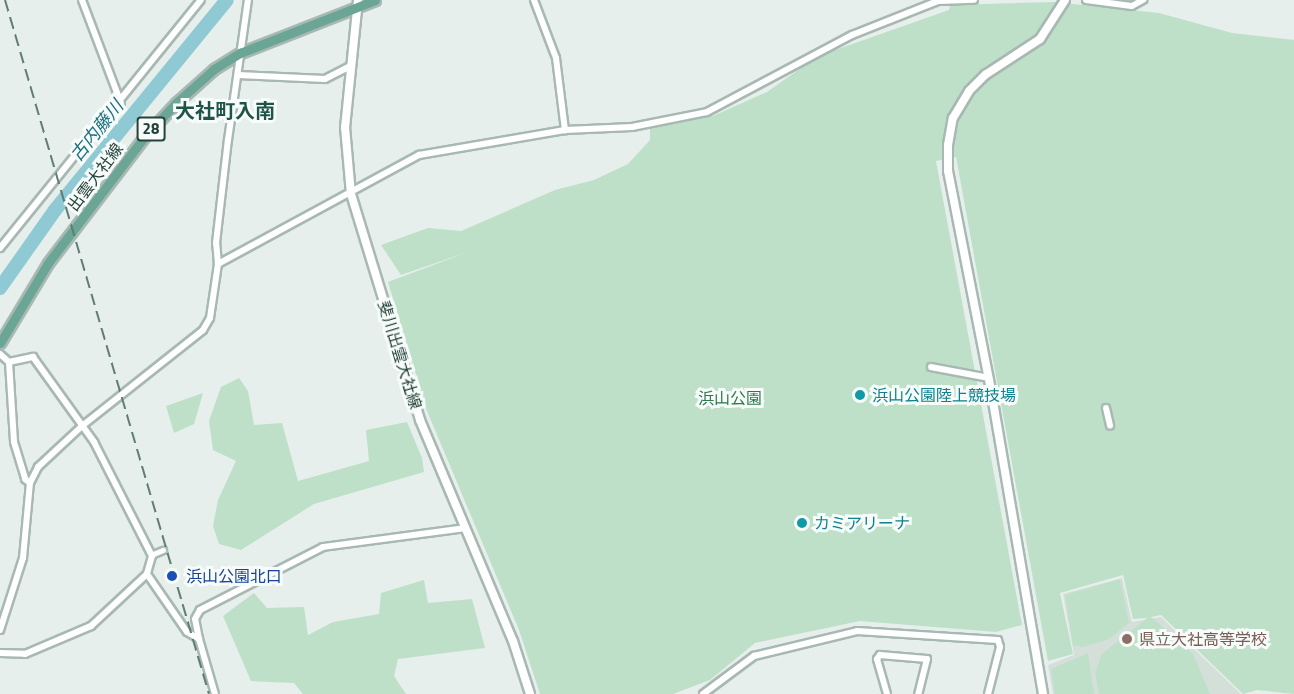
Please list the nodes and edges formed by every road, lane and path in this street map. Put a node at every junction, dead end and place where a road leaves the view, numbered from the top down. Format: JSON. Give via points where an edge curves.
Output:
{"nodes":[{"id":1,"x":82,"y":0,"type":"edge"},
{"id":2,"x":201,"y":0,"type":"edge"},
{"id":3,"x":248,"y":0,"type":"edge"},
{"id":4,"x":375,"y":0,"type":"edge"},
{"id":5,"x":534,"y":0,"type":"edge"},
{"id":6,"x":974,"y":0,"type":"edge"},
{"id":7,"x":1065,"y":0,"type":"edge"},
{"id":8,"x":1086,"y":0,"type":"edge"},
{"id":9,"x":1143,"y":0,"type":"edge"},
{"id":10,"x":358,"y":3,"type":"edge"},
{"id":11,"x":240,"y":53,"type":"junction"},
{"id":12,"x":350,"y":66,"type":"junction"},
{"id":13,"x":238,"y":75,"type":"junction"},
{"id":14,"x":121,"y":103,"type":"junction"},
{"id":15,"x":565,"y":130,"type":"junction"},
{"id":16,"x":351,"y":194,"type":"junction"},
{"id":17,"x":0,"y":248,"type":"edge"},
{"id":18,"x":218,"y":264,"type":"junction"},
{"id":19,"x":0,"y":343,"type":"edge"},
{"id":20,"x":0,"y":354,"type":"edge"},
{"id":21,"x":9,"y":362,"type":"junction"},
{"id":22,"x":931,"y":367,"type":"dead end"},
{"id":23,"x":989,"y":378,"type":"junction"},
{"id":24,"x":1106,"y":408,"type":"dead end"},
{"id":25,"x":82,"y":426,"type":"junction"},
{"id":26,"x":1110,"y":426,"type":"dead end"},
{"id":27,"x":30,"y":483,"type":"junction"},
{"id":28,"x":465,"y":528,"type":"junction"},
{"id":29,"x":164,"y":550,"type":"dead end"},
{"id":30,"x":151,"y":555,"type":"junction"},
{"id":31,"x":147,"y":574,"type":"junction"},
{"id":32,"x":0,"y":630,"type":"edge"},
{"id":33,"x":199,"y":639,"type":"junction"},
{"id":34,"x":0,"y":653,"type":"edge"},
{"id":35,"x":215,"y":694,"type":"edge"},
{"id":36,"x":530,"y":694,"type":"edge"},
{"id":37,"x":703,"y":694,"type":"edge"},
{"id":38,"x":887,"y":694,"type":"edge"},
{"id":39,"x":918,"y":694,"type":"edge"},
{"id":40,"x":988,"y":694,"type":"edge"},
{"id":41,"x":1043,"y":694,"type":"edge"}],
"edges":[{"from":1,"to":14,"type":"street"},
{"from":2,"to":14,"type":"street"},
{"from":3,"to":11,"type":"street"},
{"from":4,"to":10,"type":"main road","name":"出雲大社線","number":"28"},
{"from":5,"to":15,"type":"street","via":[[556,58]]},
{"from":6,"to":15,"type":"street","via":[[938,1],[852,35],[707,112],[633,127]]},
{"from":7,"to":23,"type":"street","via":[[1040,39],[985,75],[969,91],[953,118],[948,171]]},
{"from":8,"to":9,"type":"street","via":[[1132,6]]},
{"from":10,"to":11,"type":"main road","name":"出雲大社線","number":"28"},
{"from":10,"to":12,"type":"main road","name":"斐川出雲大社線"},
{"from":11,"to":13,"type":"street"},
{"from":11,"to":19,"type":"main road","name":"出雲大社線","number":"28","via":[[214,69],[146,135],[48,263]]},
{"from":12,"to":13,"type":"street","via":[[324,79]]},
{"from":12,"to":16,"type":"main road","name":"斐川出雲大社線","via":[[345,127]]},
{"from":13,"to":18,"type":"street","via":[[216,243]]},
{"from":14,"to":17,"type":"street"},
{"from":15,"to":16,"type":"street","via":[[419,154]]},
{"from":16,"to":18,"type":"street"},
{"from":16,"to":28,"type":"main road","name":"斐川出雲大社線","via":[[417,409]]},
{"from":18,"to":25,"type":"street","via":[[210,318],[203,330]]},
{"from":20,"to":21,"type":"street"},
{"from":21,"to":25,"type":"street","via":[[33,357]]},
{"from":21,"to":27,"type":"street","via":[[14,442],[25,479]]},
{"from":22,"to":23,"type":"street"},
{"from":23,"to":41,"type":"street"},
{"from":24,"to":26,"type":"street"},
{"from":25,"to":27,"type":"street","via":[[38,467]]},
{"from":25,"to":30,"type":"street","via":[[121,489]]},
{"from":27,"to":32,"type":"street","via":[[23,558]]},
{"from":28,"to":33,"type":"street","via":[[323,547],[200,610],[195,619]]},
{"from":28,"to":36,"type":"main road","name":"斐川出雲大社線","via":[[513,641]]},
{"from":29,"to":30,"type":"street"},
{"from":30,"to":31,"type":"street"},
{"from":31,"to":33,"type":"street","via":[[187,632]]},
{"from":31,"to":34,"type":"street","via":[[91,626],[25,654]]},
{"from":33,"to":35,"type":"street"},
{"from":37,"to":40,"type":"street","via":[[754,656],[857,631],[998,640],[1000,647]]},
{"from":38,"to":39,"type":"street","via":[[877,659],[880,655],[927,659]]}]}
